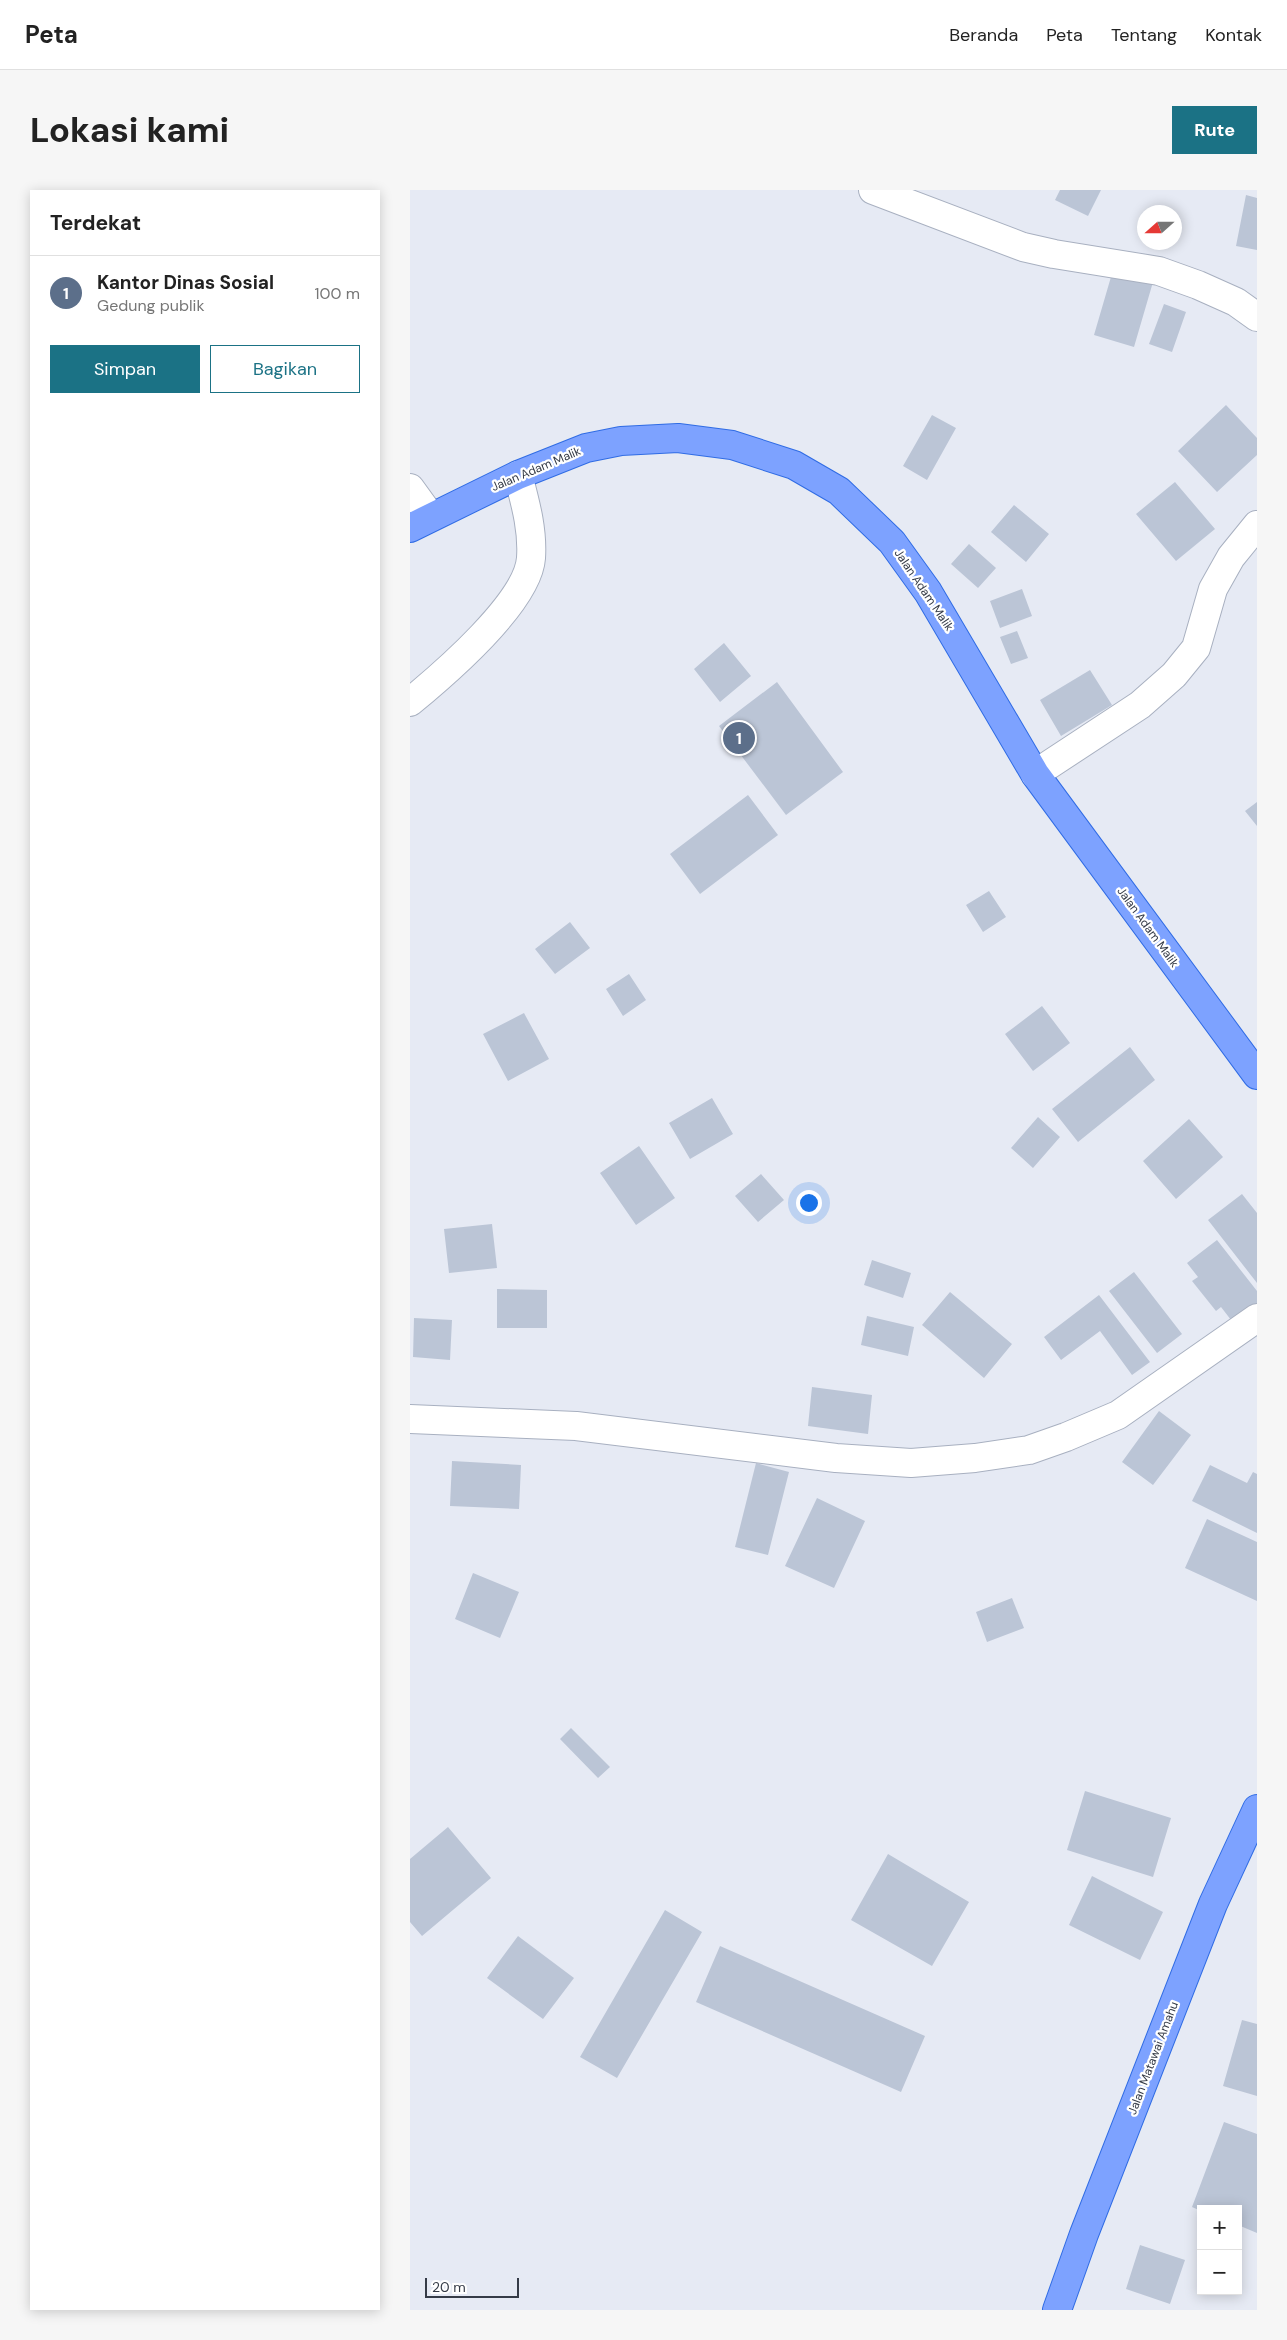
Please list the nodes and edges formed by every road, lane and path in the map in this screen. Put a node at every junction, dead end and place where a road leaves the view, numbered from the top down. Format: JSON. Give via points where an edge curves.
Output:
{"nodes":[{"id":1,"x":873,"y":190,"type":"edge"},
{"id":2,"x":1257,"y":317,"type":"edge"},
{"id":3,"x":518,"y":475,"type":"junction"},
{"id":4,"x":410,"y":488,"type":"edge"},
{"id":5,"x":421,"y":523,"type":"edge"},
{"id":6,"x":1257,"y":524,"type":"edge"},
{"id":7,"x":410,"y":702,"type":"edge"},
{"id":8,"x":1035,"y":774,"type":"junction"},
{"id":9,"x":1257,"y":1075,"type":"edge"},
{"id":10,"x":1257,"y":1318,"type":"edge"},
{"id":11,"x":410,"y":1419,"type":"edge"},
{"id":12,"x":1257,"y":1809,"type":"edge"},
{"id":13,"x":1057,"y":2310,"type":"edge"}],
"edges":[{"from":1,"to":2,"type":"street","via":[[1023,247],[1159,271],[1236,302]]},
{"from":3,"to":5,"type":"highway","name":"Jalan Adam Malik"},
{"from":3,"to":7,"type":"street","via":[[531,527],[531,560],[520,587],[484,635]]},
{"from":3,"to":8,"type":"highway","name":"Jalan Adam Malik","via":[[586,448],[621,441],[678,438],[732,445],[794,465],[839,491],[892,542],[928,592]]},
{"from":4,"to":5,"type":"street"},
{"from":6,"to":8,"type":"street","via":[[1231,557],[1213,589],[1196,648],[1174,675],[1140,705]]},
{"from":8,"to":9,"type":"highway","name":"Jalan Adam Malik"},
{"from":10,"to":11,"type":"street","via":[[1118,1414],[1029,1450],[975,1458],[910,1463],[836,1458],[576,1426]]},
{"from":12,"to":13,"type":"highway","name":"Jalan Matawai Amahu","via":[[1213,1904]]}]}
